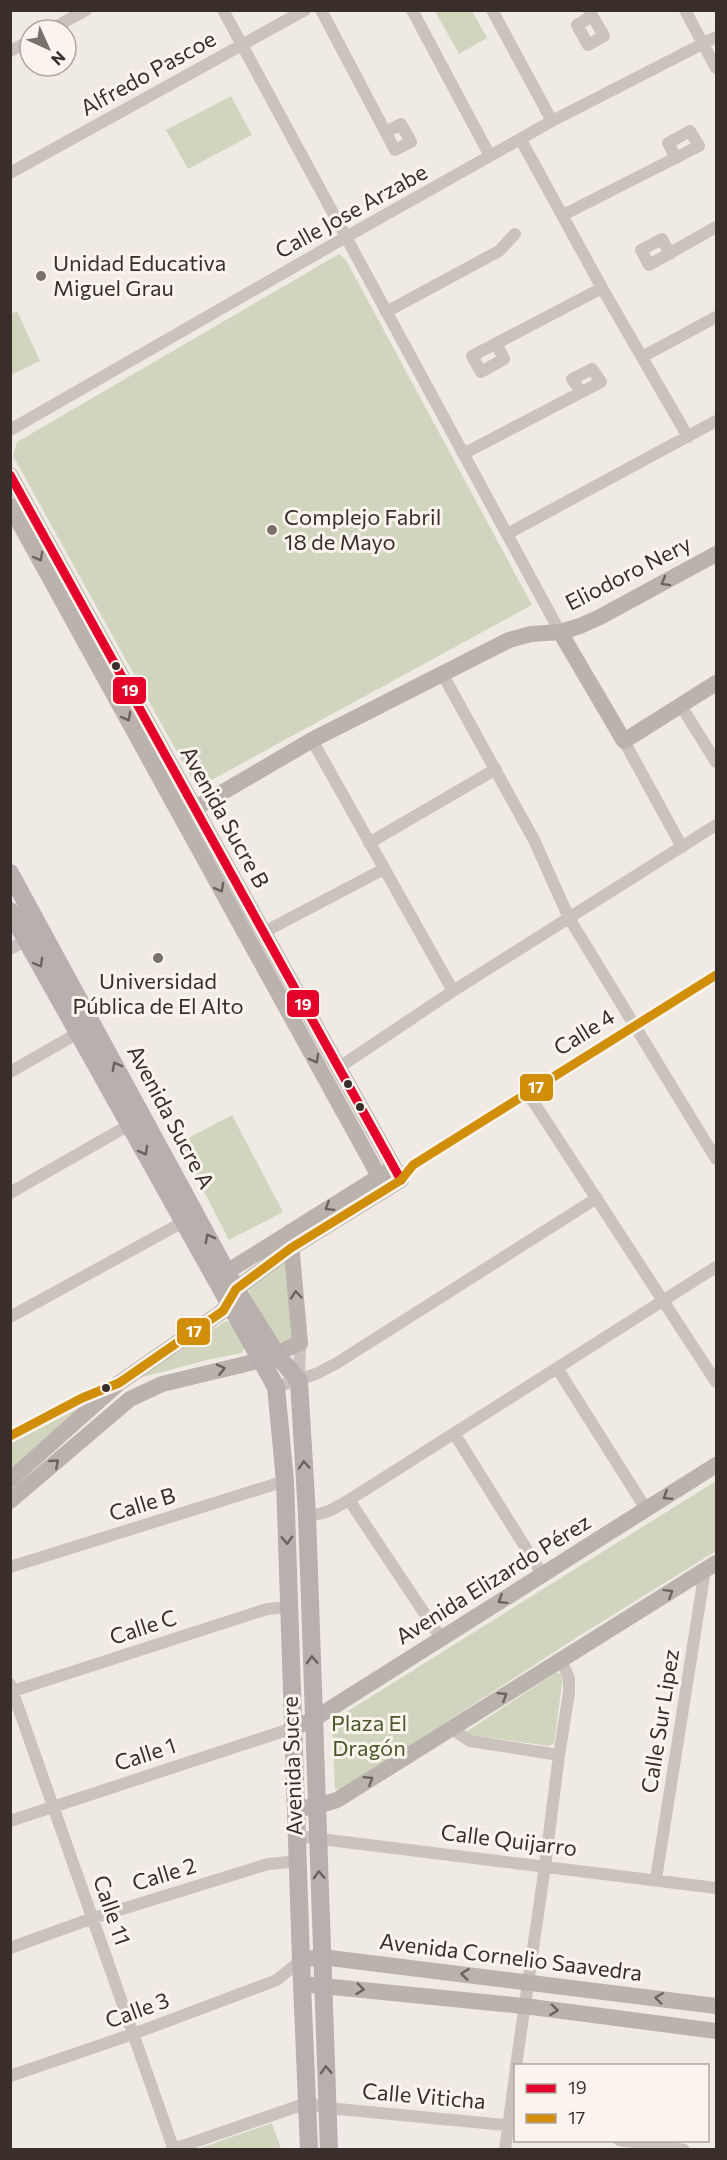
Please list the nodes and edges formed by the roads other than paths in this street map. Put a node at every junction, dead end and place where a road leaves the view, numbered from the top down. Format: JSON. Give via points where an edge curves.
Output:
{"nodes":[{"id":1,"x":86,"y":10,"type":"edge"},
{"id":2,"x":223,"y":10,"type":"edge"},
{"id":3,"x":305,"y":10,"type":"edge"},
{"id":4,"x":321,"y":10,"type":"edge"},
{"id":5,"x":412,"y":10,"type":"edge"},
{"id":6,"x":492,"y":10,"type":"edge"},
{"id":7,"x":685,"y":10,"type":"edge"},
{"id":8,"x":72,"y":18,"type":"edge"},
{"id":9,"x":717,"y":37,"type":"edge"},
{"id":10,"x":703,"y":44,"type":"junction"},
{"id":11,"x":242,"y":45,"type":"junction"},
{"id":12,"x":717,"y":68,"type":"edge"},
{"id":13,"x":552,"y":121,"type":"junction"},
{"id":14,"x":386,"y":132,"type":"dead end"},
{"id":15,"x":520,"y":140,"type":"junction"},
{"id":16,"x":490,"y":156,"type":"junction"},
{"id":17,"x":676,"y":158,"type":"dead end"},
{"id":18,"x":10,"y":173,"type":"edge"},
{"id":19,"x":563,"y":215,"type":"junction"},
{"id":20,"x":717,"y":227,"type":"edge"},
{"id":21,"x":515,"y":234,"type":"dead end"},
{"id":22,"x":346,"y":237,"type":"junction"},
{"id":23,"x":670,"y":254,"type":"dead end"},
{"id":24,"x":602,"y":288,"type":"junction"},
{"id":25,"x":386,"y":312,"type":"junction"},
{"id":26,"x":717,"y":316,"type":"edge"},
{"id":27,"x":496,"y":343,"type":"dead end"},
{"id":28,"x":642,"y":357,"type":"junction"},
{"id":29,"x":581,"y":392,"type":"dead end"},
{"id":30,"x":717,"y":422,"type":"edge"},
{"id":31,"x":10,"y":430,"type":"edge"},
{"id":32,"x":688,"y":437,"type":"junction"},
{"id":33,"x":464,"y":454,"type":"junction"},
{"id":34,"x":10,"y":475,"type":"edge"},
{"id":35,"x":10,"y":506,"type":"edge"},
{"id":36,"x":507,"y":534,"type":"junction"},
{"id":37,"x":717,"y":554,"type":"edge"},
{"id":38,"x":560,"y":632,"type":"junction"},
{"id":39,"x":443,"y":675,"type":"junction"},
{"id":40,"x":717,"y":683,"type":"edge"},
{"id":41,"x":681,"y":706,"type":"junction"},
{"id":42,"x":312,"y":741,"type":"junction"},
{"id":43,"x":624,"y":741,"type":"junction"},
{"id":44,"x":717,"y":762,"type":"edge"},
{"id":45,"x":496,"y":769,"type":"junction"},
{"id":46,"x":188,"y":812,"type":"junction"},
{"id":47,"x":717,"y":825,"type":"edge"},
{"id":48,"x":369,"y":843,"type":"junction"},
{"id":49,"x":682,"y":847,"type":"junction"},
{"id":50,"x":384,"y":869,"type":"junction"},
{"id":51,"x":10,"y":873,"type":"edge"},
{"id":52,"x":10,"y":911,"type":"edge"},
{"id":53,"x":569,"y":918,"type":"junction"},
{"id":54,"x":43,"y":931,"type":"junction"},
{"id":55,"x":264,"y":932,"type":"junction"},
{"id":56,"x":18,"y":944,"type":"edge"},
{"id":57,"x":717,"y":975,"type":"edge"},
{"id":58,"x":453,"y":991,"type":"junction"},
{"id":59,"x":635,"y":1025,"type":"junction"},
{"id":60,"x":78,"y":1033,"type":"junction"},
{"id":61,"x":338,"y":1068,"type":"junction"},
{"id":62,"x":10,"y":1071,"type":"edge"},
{"id":63,"x":527,"y":1092,"type":"junction"},
{"id":64,"x":129,"y":1125,"type":"junction"},
{"id":65,"x":717,"y":1159,"type":"edge"},
{"id":66,"x":390,"y":1178,"type":"junction"},
{"id":67,"x":10,"y":1193,"type":"edge"},
{"id":68,"x":597,"y":1198,"type":"junction"},
{"id":69,"x":183,"y":1222,"type":"junction"},
{"id":70,"x":291,"y":1240,"type":"junction"},
{"id":71,"x":717,"y":1267,"type":"edge"},
{"id":72,"x":221,"y":1275,"type":"junction"},
{"id":73,"x":233,"y":1297,"type":"junction"},
{"id":74,"x":663,"y":1301,"type":"junction"},
{"id":75,"x":10,"y":1317,"type":"edge"},
{"id":76,"x":300,"y":1343,"type":"junction"},
{"id":77,"x":269,"y":1357,"type":"junction"},
{"id":78,"x":557,"y":1368,"type":"junction"},
{"id":79,"x":299,"y":1380,"type":"junction"},
{"id":80,"x":717,"y":1382,"type":"edge"},
{"id":81,"x":119,"y":1383,"type":"junction"},
{"id":82,"x":276,"y":1387,"type":"junction"},
{"id":83,"x":130,"y":1399,"type":"junction"},
{"id":84,"x":454,"y":1433,"type":"junction"},
{"id":85,"x":10,"y":1436,"type":"edge"},
{"id":86,"x":717,"y":1465,"type":"edge"},
{"id":87,"x":10,"y":1480,"type":"edge"},
{"id":88,"x":285,"y":1481,"type":"junction"},
{"id":89,"x":350,"y":1500,"type":"junction"},
{"id":90,"x":10,"y":1501,"type":"edge"},
{"id":91,"x":646,"y":1509,"type":"junction"},
{"id":92,"x":307,"y":1515,"type":"junction"},
{"id":93,"x":10,"y":1567,"type":"edge"},
{"id":94,"x":711,"y":1567,"type":"edge"},
{"id":95,"x":542,"y":1574,"type":"junction"},
{"id":96,"x":289,"y":1607,"type":"junction"},
{"id":97,"x":441,"y":1638,"type":"junction"},
{"id":98,"x":561,"y":1660,"type":"junction"},
{"id":99,"x":11,"y":1689,"type":"edge"},
{"id":100,"x":314,"y":1719,"type":"junction"},
{"id":101,"x":454,"y":1727,"type":"junction"},
{"id":102,"x":293,"y":1728,"type":"junction"},
{"id":103,"x":558,"y":1755,"type":"junction"},
{"id":104,"x":54,"y":1806,"type":"junction"},
{"id":105,"x":317,"y":1806,"type":"junction"},
{"id":106,"x":296,"y":1809,"type":"junction"},
{"id":107,"x":10,"y":1821,"type":"edge"},
{"id":108,"x":297,"y":1836,"type":"junction"},
{"id":109,"x":318,"y":1838,"type":"junction"},
{"id":110,"x":298,"y":1861,"type":"junction"},
{"id":111,"x":545,"y":1866,"type":"junction"},
{"id":112,"x":657,"y":1879,"type":"junction"},
{"id":113,"x":717,"y":1888,"type":"edge"},
{"id":114,"x":93,"y":1918,"type":"junction"},
{"id":115,"x":10,"y":1948,"type":"edge"},
{"id":116,"x":322,"y":1957,"type":"junction"},
{"id":117,"x":301,"y":1960,"type":"junction"},
{"id":118,"x":277,"y":1980,"type":"junction"},
{"id":119,"x":528,"y":1981,"type":"junction"},
{"id":120,"x":302,"y":1984,"type":"junction"},
{"id":121,"x":323,"y":1985,"type":"junction"},
{"id":122,"x":524,"y":2006,"type":"junction"},
{"id":123,"x":717,"y":2006,"type":"edge"},
{"id":124,"x":717,"y":2031,"type":"edge"},
{"id":125,"x":133,"y":2034,"type":"junction"},
{"id":126,"x":516,"y":2064,"type":"edge"},
{"id":127,"x":10,"y":2076,"type":"edge"},
{"id":128,"x":514,"y":2096,"type":"edge"},
{"id":129,"x":307,"y":2103,"type":"junction"},
{"id":130,"x":328,"y":2108,"type":"junction"},
{"id":131,"x":512,"y":2126,"type":"edge"},
{"id":132,"x":632,"y":2142,"type":"edge"},
{"id":133,"x":172,"y":2149,"type":"edge"},
{"id":134,"x":309,"y":2150,"type":"edge"},
{"id":135,"x":329,"y":2150,"type":"edge"},
{"id":136,"x":505,"y":2150,"type":"edge"},
{"id":137,"x":684,"y":2150,"type":"edge"}],
"edges":[{"from":1,"to":8,"type":"street"},
{"from":2,"to":11,"type":"street"},
{"from":3,"to":11,"type":"street","name":"Alfredo Pascoe"},
{"from":4,"to":14,"type":"street"},
{"from":5,"to":16,"type":"street"},
{"from":6,"to":13,"type":"street"},
{"from":7,"to":10,"type":"street"},
{"from":9,"to":10,"type":"street","name":"Calle Jose Arzabe"},
{"from":10,"to":12,"type":"street"},
{"from":10,"to":13,"type":"street","name":"Calle Jose Arzabe"},
{"from":11,"to":18,"type":"street","name":"Alfredo Pascoe"},
{"from":11,"to":22,"type":"street"},
{"from":13,"to":15,"type":"street","name":"Calle Jose Arzabe"},
{"from":15,"to":16,"type":"street","name":"Calle Jose Arzabe"},
{"from":15,"to":19,"type":"street"},
{"from":16,"to":22,"type":"street","name":"Calle Jose Arzabe"},
{"from":17,"to":19,"type":"street"},
{"from":19,"to":24,"type":"street"},
{"from":20,"to":23,"type":"street"},
{"from":21,"to":25,"type":"street","via":[[499,251]]},
{"from":22,"to":25,"type":"street"},
{"from":22,"to":31,"type":"street","name":"Calle Jose Arzabe"},
{"from":24,"to":27,"type":"street"},
{"from":24,"to":28,"type":"street"},
{"from":25,"to":33,"type":"street"},
{"from":26,"to":28,"type":"street"},
{"from":28,"to":32,"type":"street"},
{"from":29,"to":33,"type":"street"},
{"from":30,"to":32,"type":"street"},
{"from":32,"to":36,"type":"street"},
{"from":33,"to":36,"type":"street"},
{"from":34,"to":46,"type":"street","name":"Avenida Sucre B"},
{"from":35,"to":46,"type":"street","name":"Avenida Sucre B","one_way":true},
{"from":36,"to":38,"type":"street"},
{"from":37,"to":38,"type":"street","name":"Eliodoro Nery","one_way":true,"via":[[600,617]]},
{"from":38,"to":39,"type":"street","name":"Eliodoro Nery","via":[[509,640]]},
{"from":38,"to":43,"type":"street"},
{"from":39,"to":42,"type":"street","name":"Eliodoro Nery"},
{"from":39,"to":45,"type":"street"},
{"from":40,"to":41,"type":"street"},
{"from":41,"to":43,"type":"street"},
{"from":41,"to":44,"type":"street"},
{"from":42,"to":46,"type":"street","name":"Eliodoro Nery"},
{"from":42,"to":48,"type":"street"},
{"from":43,"to":49,"type":"street"},
{"from":45,"to":48,"type":"street"},
{"from":45,"to":53,"type":"street"},
{"from":46,"to":55,"type":"street","name":"Avenida Sucre B"},
{"from":46,"to":66,"type":"street","name":"Avenida Sucre B","one_way":true},
{"from":47,"to":49,"type":"street"},
{"from":48,"to":50,"type":"street"},
{"from":49,"to":53,"type":"street"},
{"from":50,"to":55,"type":"street"},
{"from":50,"to":58,"type":"street"},
{"from":51,"to":54,"type":"main road","name":"Avenida Sucre A"},
{"from":52,"to":56,"type":"main road","name":"Avenida Sucre A"},
{"from":53,"to":58,"type":"street"},
{"from":53,"to":59,"type":"street"},
{"from":54,"to":56,"type":"street"},
{"from":72,"to":54,"type":"main road","name":"Avenida Sucre A","one_way":true},
{"from":55,"to":61,"type":"street","name":"Avenida Sucre B"},
{"from":56,"to":60,"type":"main road","name":"Avenida Sucre A","one_way":true},
{"from":57,"to":59,"type":"street","name":"Calle 4"},
{"from":58,"to":61,"type":"street"},
{"from":59,"to":63,"type":"street","name":"Calle 4"},
{"from":59,"to":65,"type":"street"},
{"from":60,"to":62,"type":"street"},
{"from":60,"to":64,"type":"main road","name":"Avenida Sucre A"},
{"from":61,"to":66,"type":"street","name":"Avenida Sucre B"},
{"from":63,"to":66,"type":"street","name":"Calle 4"},
{"from":63,"to":68,"type":"street"},
{"from":64,"to":67,"type":"street"},
{"from":64,"to":69,"type":"main road","name":"Avenida Sucre A","one_way":true},
{"from":66,"to":70,"type":"street"},
{"from":68,"to":74,"type":"street"},
{"from":68,"to":79,"type":"street","via":[[337,1363]]},
{"from":69,"to":72,"type":"main road","name":"Avenida Sucre A"},
{"from":69,"to":75,"type":"street"},
{"from":70,"to":72,"type":"street"},
{"from":70,"to":73,"type":"street"},
{"from":76,"to":70,"type":"street","one_way":true},
{"from":71,"to":74,"type":"street"},
{"from":72,"to":73,"type":"main road","name":"Avenida Sucre A"},
{"from":73,"to":77,"type":"main road","name":"Avenida Sucre A"},
{"from":73,"to":81,"type":"street","via":[[223,1311]]},
{"from":74,"to":78,"type":"street"},
{"from":74,"to":80,"type":"street"},
{"from":76,"to":77,"type":"street"},
{"from":76,"to":79,"type":"street"},
{"from":77,"to":79,"type":"main road"},
{"from":77,"to":82,"type":"main road"},
{"from":83,"to":77,"type":"street","one_way":true,"via":[[162,1384]]},
{"from":78,"to":84,"type":"street"},
{"from":78,"to":91,"type":"street"},
{"from":79,"to":82,"type":"street"},
{"from":92,"to":79,"type":"main road","name":"Avenida Sucre","one_way":true},
{"from":81,"to":83,"type":"street"},
{"from":81,"to":85,"type":"street"},
{"from":81,"to":87,"type":"street"},
{"from":82,"to":88,"type":"main road","name":"Avenida Sucre"},
{"from":90,"to":83,"type":"street","one_way":true},
{"from":84,"to":89,"type":"street"},
{"from":84,"to":95,"type":"street"},
{"from":86,"to":91,"type":"street","name":"Avenida Elizardo Pérez","one_way":true},
{"from":88,"to":93,"type":"street","name":"Calle B"},
{"from":88,"to":96,"type":"main road","name":"Avenida Sucre","one_way":true},
{"from":89,"to":92,"type":"street","via":[[330,1511]]},
{"from":89,"to":97,"type":"street"},
{"from":91,"to":95,"type":"street","name":"Avenida Elizardo Pérez"},
{"from":100,"to":92,"type":"main road","name":"Avenida Sucre","one_way":true},
{"from":98,"to":94,"type":"street","one_way":true},
{"from":94,"to":112,"type":"street","name":"Calle Sur Lipez"},
{"from":95,"to":97,"type":"street","name":"Avenida Elizardo Pérez","one_way":true},
{"from":96,"to":99,"type":"street","name":"Calle C","via":[[267,1609]]},
{"from":96,"to":102,"type":"main road","name":"Avenida Sucre"},
{"from":97,"to":100,"type":"street","name":"Avenida Elizardo Pérez"},
{"from":101,"to":98,"type":"street","one_way":true},
{"from":98,"to":103,"type":"street","via":[[569,1678],[569,1693]]},
{"from":99,"to":104,"type":"street","name":"Calle 11"},
{"from":100,"to":102,"type":"street","name":"Avenida Elizardo Pérez"},
{"from":100,"to":105,"type":"main road","name":"Avenida Sucre"},
{"from":101,"to":103,"type":"street","via":[[470,1741]]},
{"from":105,"to":101,"type":"street","one_way":true,"via":[[337,1800]]},
{"from":102,"to":104,"type":"street","name":"Calle 1"},
{"from":102,"to":106,"type":"main road","name":"Avenida Sucre"},
{"from":103,"to":111,"type":"street"},
{"from":104,"to":107,"type":"street","name":"Calle 1"},
{"from":104,"to":114,"type":"street","name":"Calle 11"},
{"from":105,"to":106,"type":"street"},
{"from":105,"to":109,"type":"main road","name":"Avenida Sucre"},
{"from":106,"to":108,"type":"main road","name":"Avenida Sucre"},
{"from":108,"to":109,"type":"street","name":"Calle Quijarro"},
{"from":108,"to":110,"type":"main road","name":"Avenida Sucre"},
{"from":109,"to":111,"type":"street","name":"Calle Quijarro"},
{"from":116,"to":109,"type":"main road","name":"Avenida Sucre","one_way":true},
{"from":110,"to":114,"type":"street","name":"Calle 2","via":[[268,1864]]},
{"from":110,"to":117,"type":"main road","name":"Avenida Sucre"},
{"from":111,"to":112,"type":"street","name":"Calle Quijarro"},
{"from":111,"to":119,"type":"street"},
{"from":112,"to":113,"type":"street","name":"Calle Quijarro"},
{"from":114,"to":115,"type":"street","name":"Calle 2"},
{"from":114,"to":125,"type":"street","name":"Calle 11"},
{"from":116,"to":117,"type":"street","name":"Avenida Cornelio Saavedra"},
{"from":119,"to":116,"type":"street","name":"Avenida Cornelio Saavedra","one_way":true},
{"from":116,"to":121,"type":"main road","name":"Avenida Sucre"},
{"from":117,"to":118,"type":"street","name":"Calle 3"},
{"from":117,"to":120,"type":"main road","name":"Avenida Sucre"},
{"from":118,"to":120,"type":"street","name":"Calle 3"},
{"from":118,"to":125,"type":"street","name":"Calle 3"},
{"from":119,"to":122,"type":"street"},
{"from":123,"to":119,"type":"street","name":"Avenida Cornelio Saavedra","one_way":true},
{"from":120,"to":121,"type":"street","name":"Avenida Cornelio Saavedra"},
{"from":120,"to":129,"type":"main road","name":"Avenida Sucre"},
{"from":121,"to":122,"type":"street","name":"Avenida Cornelio Saavedra","one_way":true},
{"from":130,"to":121,"type":"main road","name":"Avenida Sucre","one_way":true},
{"from":122,"to":124,"type":"street","name":"Avenida Cornelio Saavedra","one_way":true},
{"from":122,"to":126,"type":"street"},
{"from":125,"to":127,"type":"street","name":"Calle 3"},
{"from":125,"to":133,"type":"street","name":"Calle 11"},
{"from":128,"to":131,"type":"street"},
{"from":129,"to":130,"type":"street","name":"Calle Viticha"},
{"from":129,"to":133,"type":"street"},
{"from":129,"to":134,"type":"main road","name":"Avenida Sucre"},
{"from":130,"to":131,"type":"street","name":"Calle Viticha"},
{"from":130,"to":135,"type":"main road","name":"Avenida Sucre"},
{"from":131,"to":136,"type":"street"},
{"from":132,"to":137,"type":"street"}]}
